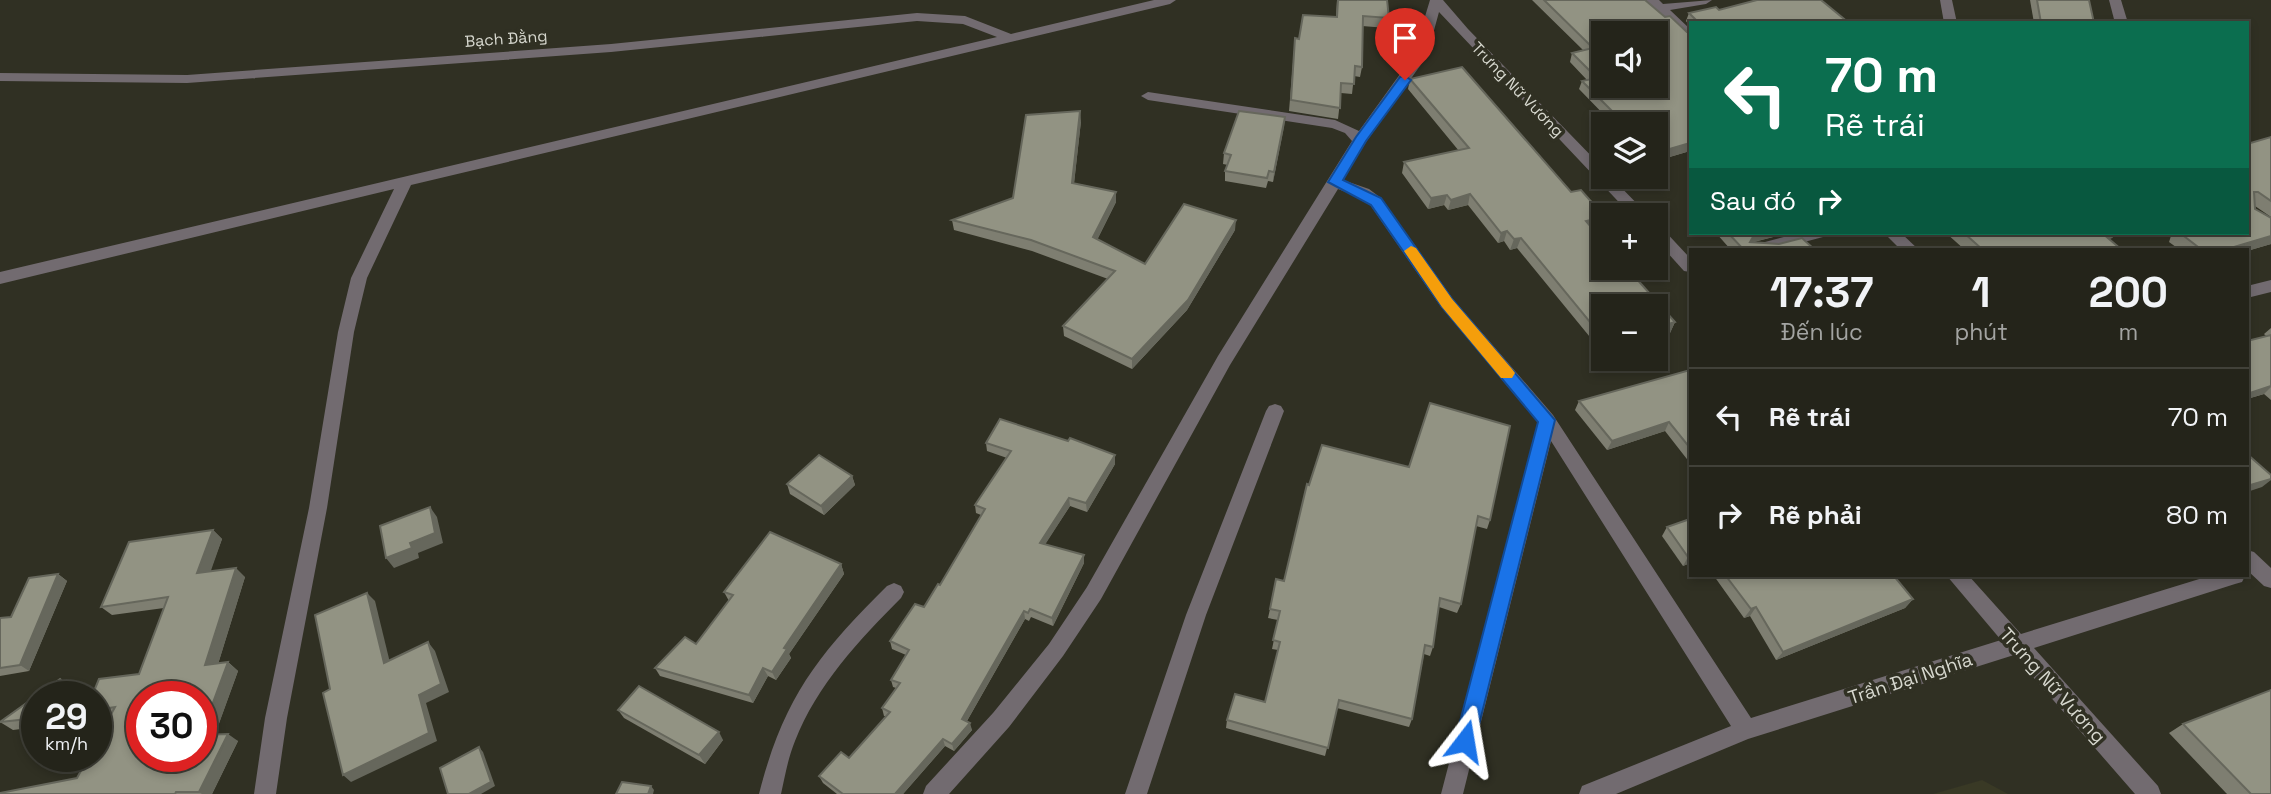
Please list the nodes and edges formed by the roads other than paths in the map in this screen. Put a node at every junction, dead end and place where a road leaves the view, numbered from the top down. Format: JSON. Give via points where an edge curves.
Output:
{"nodes":[{"id":1,"x":1170,"y":0,"type":"edge"},
{"id":2,"x":1436,"y":0,"type":"edge"},
{"id":3,"x":1706,"y":0,"type":"edge"},
{"id":4,"x":1946,"y":0,"type":"edge"},
{"id":5,"x":2115,"y":0,"type":"edge"},
{"id":6,"x":1656,"y":4,"type":"edge"},
{"id":7,"x":1951,"y":21,"type":"edge"},
{"id":8,"x":2121,"y":21,"type":"edge"},
{"id":9,"x":1689,"y":35,"type":"edge"},
{"id":10,"x":1009,"y":38,"type":"junction"},
{"id":11,"x":0,"y":77,"type":"edge"},
{"id":12,"x":1148,"y":96,"type":"dead end"},
{"id":13,"x":1360,"y":140,"type":"junction"},
{"id":14,"x":1591,"y":165,"type":"edge"},
{"id":15,"x":405,"y":182,"type":"junction"},
{"id":16,"x":1335,"y":182,"type":"junction"},
{"id":17,"x":1615,"y":189,"type":"edge"},
{"id":18,"x":1628,"y":203,"type":"edge"},
{"id":19,"x":1810,"y":235,"type":"edge"},
{"id":20,"x":1894,"y":235,"type":"edge"},
{"id":21,"x":1668,"y":244,"type":"edge"},
{"id":22,"x":1763,"y":248,"type":"edge"},
{"id":23,"x":1909,"y":248,"type":"edge"},
{"id":24,"x":1689,"y":266,"type":"edge"},
{"id":25,"x":0,"y":278,"type":"edge"},
{"id":26,"x":2271,"y":286,"type":"edge"},
{"id":27,"x":2249,"y":292,"type":"edge"},
{"id":28,"x":1275,"y":411,"type":"dead end"},
{"id":29,"x":1547,"y":420,"type":"junction"},
{"id":30,"x":1958,"y":577,"type":"edge"},
{"id":31,"x":2232,"y":577,"type":"edge"},
{"id":32,"x":894,"y":592,"type":"dead end"},
{"id":33,"x":2016,"y":644,"type":"junction"},
{"id":34,"x":1746,"y":730,"type":"junction"},
{"id":35,"x":265,"y":794,"type":"edge"},
{"id":36,"x":771,"y":794,"type":"edge"},
{"id":37,"x":934,"y":794,"type":"edge"},
{"id":38,"x":1136,"y":794,"type":"edge"},
{"id":39,"x":1452,"y":794,"type":"edge"},
{"id":40,"x":1590,"y":794,"type":"edge"},
{"id":41,"x":2150,"y":794,"type":"edge"}],
"edges":[{"from":1,"to":10,"type":"street"},
{"from":2,"to":13,"type":"street","via":[[1420,56]]},
{"from":2,"to":14,"type":"street","name":"Trưng Nữ Vương"},
{"from":3,"to":6,"type":"street"},
{"from":4,"to":7,"type":"street"},
{"from":5,"to":8,"type":"street"},
{"from":6,"to":9,"type":"street"},
{"from":10,"to":11,"type":"street","name":"Bạch Đằng","via":[[956,16],[917,17],[611,48],[187,79]]},
{"from":10,"to":15,"type":"street"},
{"from":12,"to":13,"type":"street","via":[[1335,124]]},
{"from":13,"to":16,"type":"street"},
{"from":15,"to":25,"type":"street"},
{"from":15,"to":35,"type":"street","via":[[359,278],[346,332]]},
{"from":16,"to":29,"type":"street","via":[[1376,202],[1447,303]]},
{"from":16,"to":37,"type":"street","via":[[1224,361],[1094,593],[1001,720]]},
{"from":17,"to":18,"type":"street","name":"Trưng Nữ Vương"},
{"from":19,"to":22,"type":"street"},
{"from":20,"to":23,"type":"street"},
{"from":21,"to":24,"type":"street"},
{"from":26,"to":27,"type":"street"},
{"from":28,"to":38,"type":"street","via":[[1196,615]]},
{"from":29,"to":34,"type":"street"},
{"from":29,"to":39,"type":"street"},
{"from":30,"to":33,"type":"street","name":"Trưng Nữ Vương"},
{"from":31,"to":33,"type":"street","name":"Trần Đại Nghĩa"},
{"from":32,"to":36,"type":"street","via":[[835,652],[801,705],[784,740]]},
{"from":33,"to":34,"type":"street","name":"Trần Đại Nghĩa"},
{"from":33,"to":41,"type":"street","name":"Trưng Nữ Vương"},
{"from":34,"to":40,"type":"street","name":"Trần Đại Nghĩa"}]}
